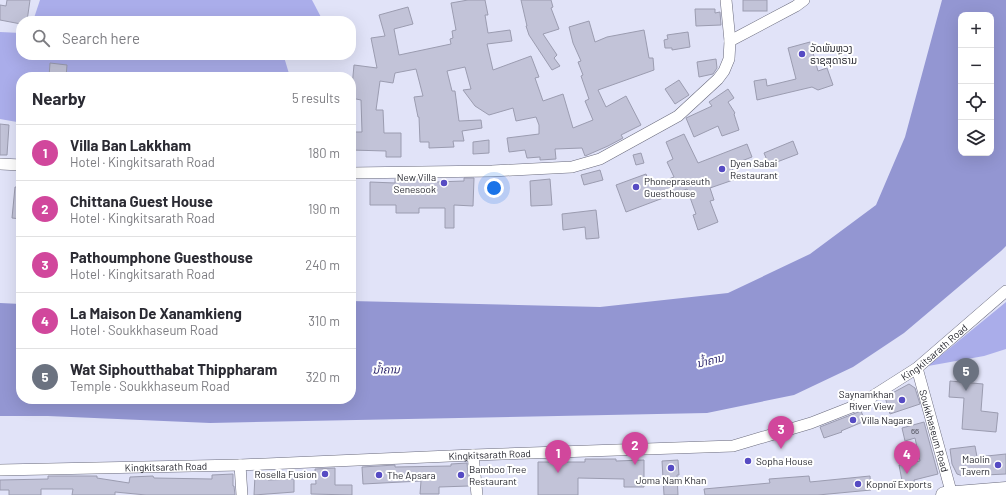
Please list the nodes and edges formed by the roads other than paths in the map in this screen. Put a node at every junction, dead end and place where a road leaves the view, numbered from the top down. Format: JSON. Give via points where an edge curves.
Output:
{"nodes":[{"id":1,"x":726,"y":0,"type":"edge"},
{"id":2,"x":804,"y":0,"type":"edge"},
{"id":3,"x":730,"y":41,"type":"junction"},
{"id":4,"x":0,"y":164,"type":"edge"},
{"id":5,"x":16,"y":165,"type":"edge"},
{"id":6,"x":356,"y":173,"type":"edge"},
{"id":7,"x":1006,"y":290,"type":"edge"},
{"id":8,"x":917,"y":368,"type":"junction"},
{"id":9,"x":473,"y":455,"type":"junction"},
{"id":10,"x":240,"y":464,"type":"junction"},
{"id":11,"x":0,"y":470,"type":"edge"},
{"id":12,"x":1006,"y":490,"type":"edge"},
{"id":13,"x":242,"y":495,"type":"edge"},
{"id":14,"x":477,"y":495,"type":"edge"},
{"id":15,"x":950,"y":495,"type":"edge"}],
"edges":[{"from":1,"to":3,"type":"street"},
{"from":2,"to":3,"type":"street"},
{"from":3,"to":6,"type":"street","via":[[729,60],[724,71],[678,116],[600,159],[572,167]]},
{"from":4,"to":5,"type":"street"},
{"from":7,"to":8,"type":"street","name":"Kingkitsarath Road"},
{"from":8,"to":9,"type":"street","name":"Kingkitsarath Road","via":[[862,403],[811,423],[733,446]]},
{"from":8,"to":15,"type":"street","name":"Soukkhaseum Road"},
{"from":9,"to":10,"type":"street","name":"Kingkitsarath Road"},
{"from":9,"to":14,"type":"street"},
{"from":10,"to":11,"type":"street","name":"Kingkitsarath Road"},
{"from":10,"to":13,"type":"street"},
{"from":12,"to":15,"type":"main road"}]}
